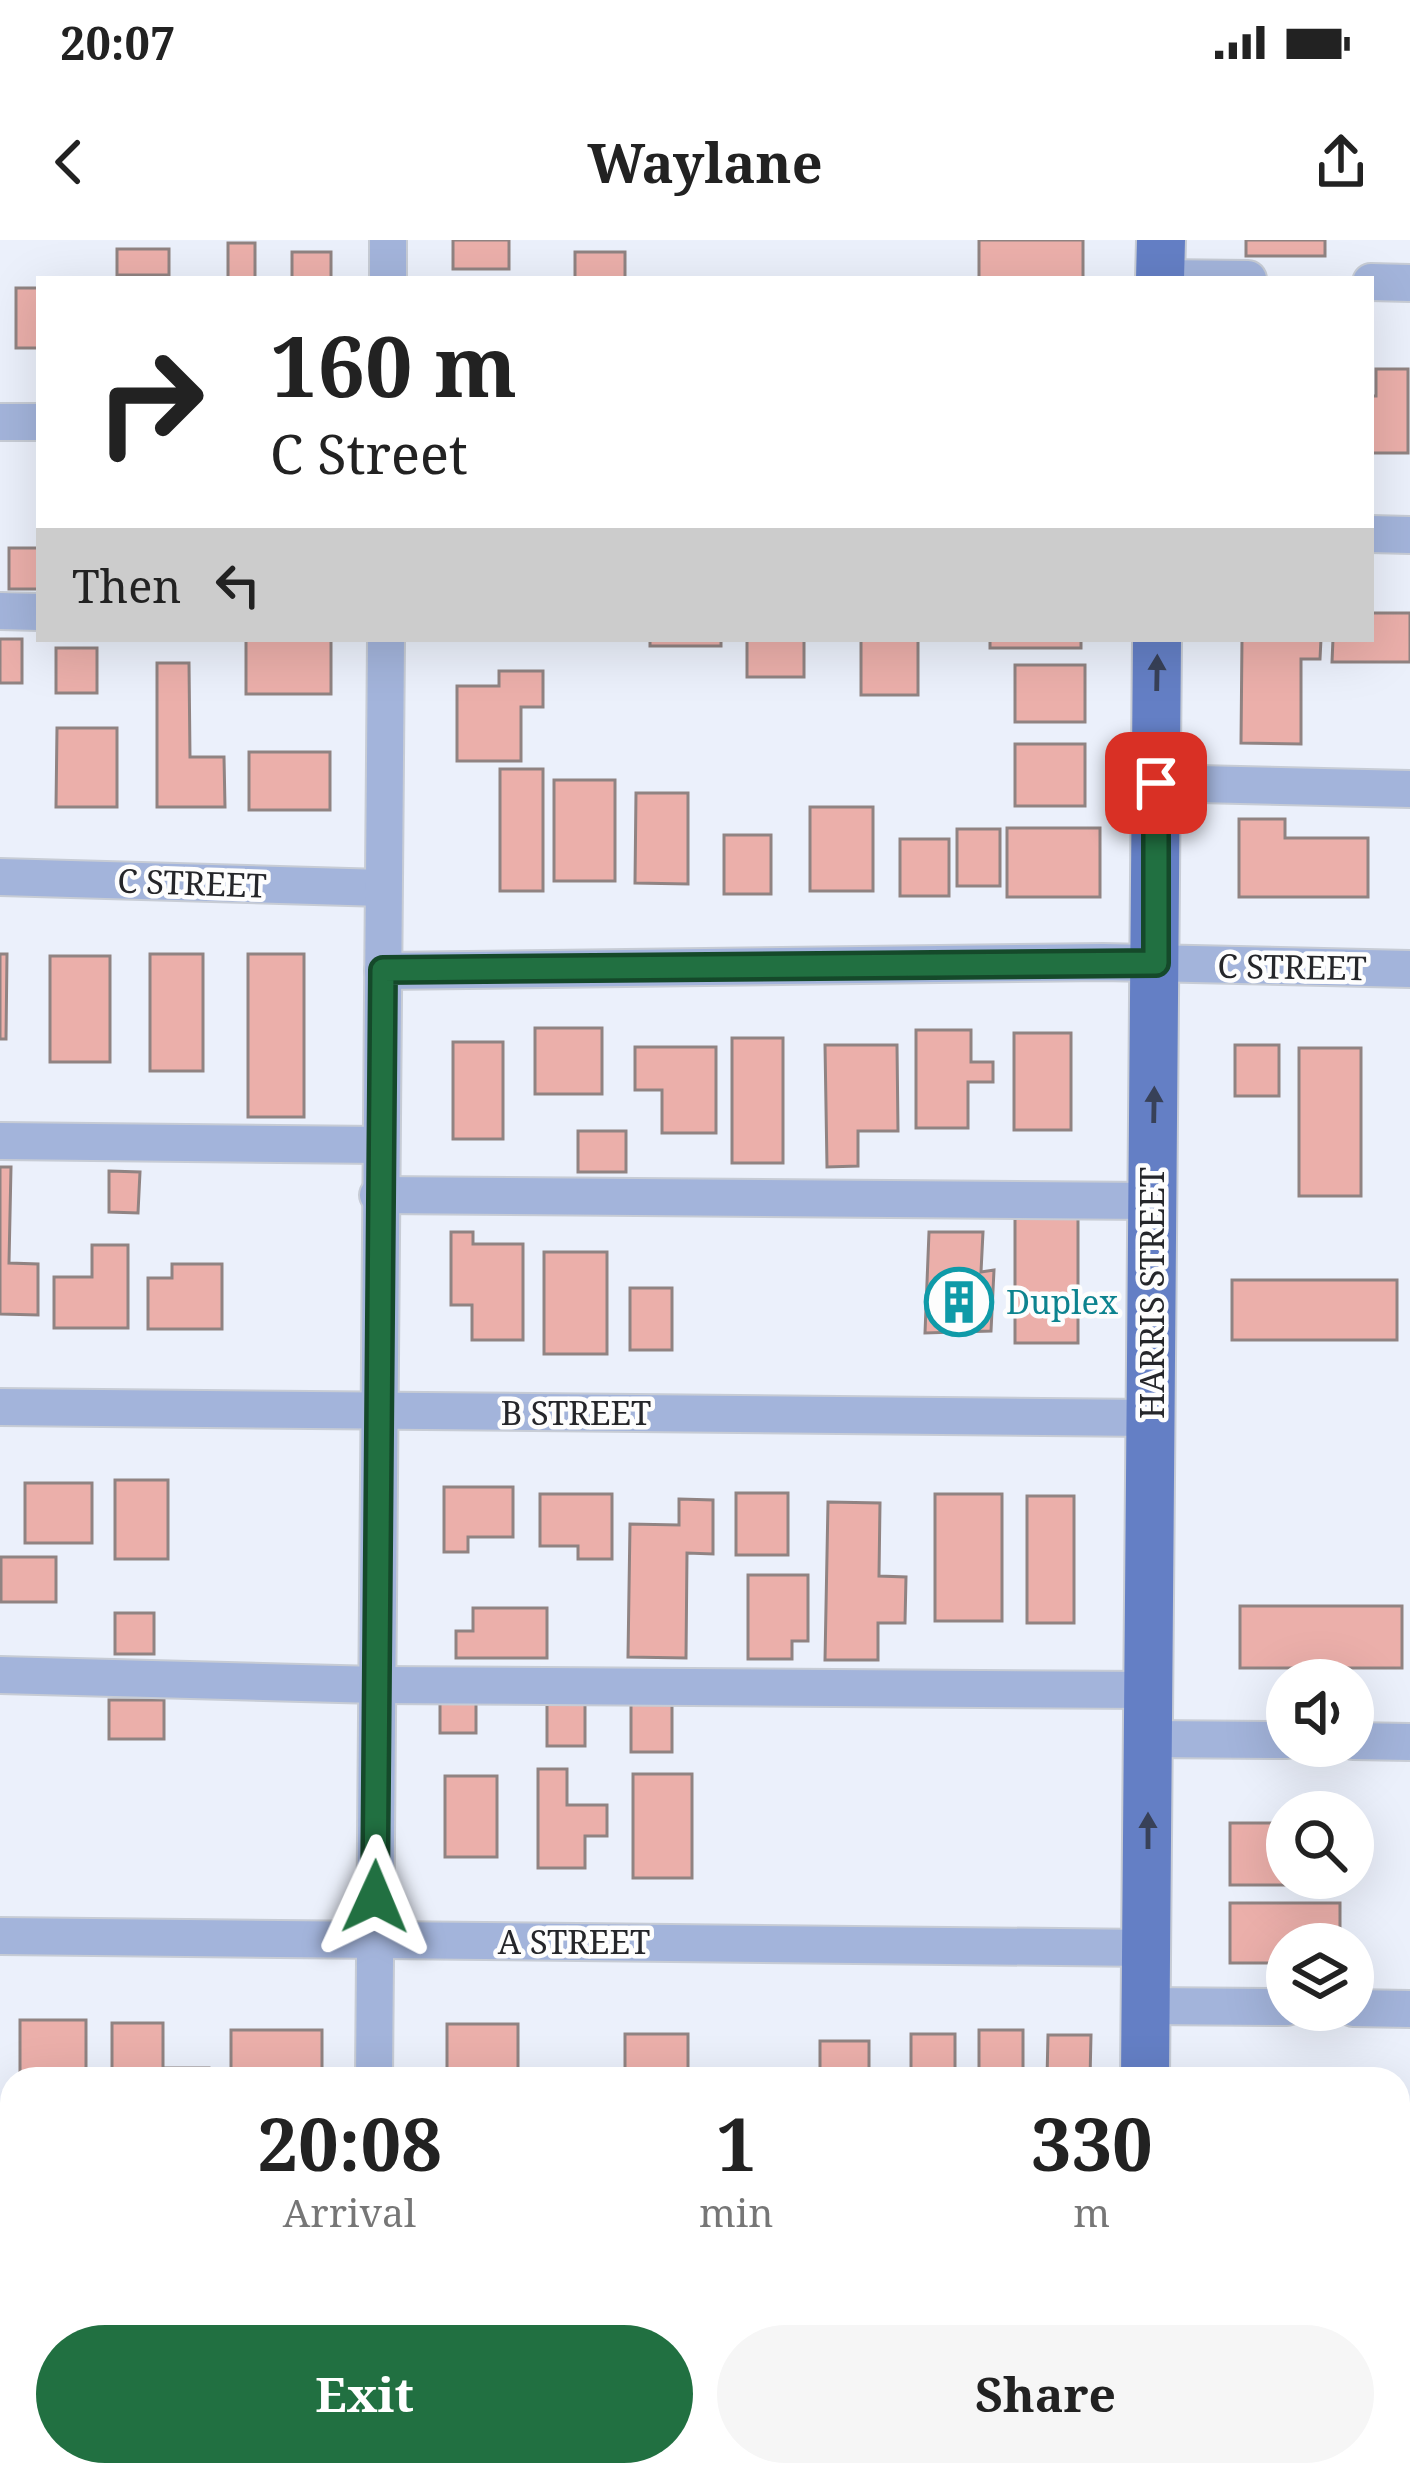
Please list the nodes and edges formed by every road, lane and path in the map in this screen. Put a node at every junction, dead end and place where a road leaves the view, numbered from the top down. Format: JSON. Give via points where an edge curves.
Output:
{"nodes":[{"id":1,"x":388,"y":240,"type":"edge"},
{"id":2,"x":1161,"y":240,"type":"edge"},
{"id":3,"x":388,"y":276,"type":"edge"},
{"id":4,"x":1160,"y":276,"type":"edge"},
{"id":5,"x":1374,"y":282,"type":"edge"},
{"id":6,"x":1410,"y":283,"type":"edge"},
{"id":7,"x":0,"y":422,"type":"edge"},
{"id":8,"x":36,"y":422,"type":"edge"},
{"id":9,"x":1374,"y":534,"type":"edge"},
{"id":10,"x":1410,"y":535,"type":"edge"},
{"id":11,"x":0,"y":611,"type":"edge"},
{"id":12,"x":36,"y":612,"type":"edge"},
{"id":13,"x":386,"y":642,"type":"edge"},
{"id":14,"x":1157,"y":642,"type":"edge"},
{"id":15,"x":1156,"y":783,"type":"junction"},
{"id":16,"x":1410,"y":789,"type":"edge"},
{"id":17,"x":0,"y":877,"type":"edge"},
{"id":18,"x":383,"y":888,"type":"junction"},
{"id":19,"x":1156,"y":963,"type":"junction"},
{"id":20,"x":1410,"y":969,"type":"edge"},
{"id":21,"x":383,"y":970,"type":"junction"},
{"id":22,"x":0,"y":1141,"type":"edge"},
{"id":23,"x":380,"y":1145,"type":"junction"},
{"id":24,"x":378,"y":1195,"type":"junction"},
{"id":25,"x":1153,"y":1201,"type":"junction"},
{"id":26,"x":0,"y":1407,"type":"edge"},
{"id":27,"x":379,"y":1411,"type":"junction"},
{"id":28,"x":1151,"y":1418,"type":"junction"},
{"id":29,"x":0,"y":1675,"type":"edge"},
{"id":30,"x":377,"y":1684,"type":"junction"},
{"id":31,"x":1150,"y":1690,"type":"junction"},
{"id":32,"x":1149,"y":1739,"type":"junction"},
{"id":33,"x":1266,"y":1740,"type":"edge"},
{"id":34,"x":1374,"y":1741,"type":"edge"},
{"id":35,"x":1410,"y":1742,"type":"edge"},
{"id":36,"x":0,"y":1936,"type":"edge"},
{"id":37,"x":375,"y":1940,"type":"junction"},
{"id":38,"x":1148,"y":1948,"type":"junction"},
{"id":39,"x":1147,"y":2006,"type":"junction"},
{"id":40,"x":1266,"y":2008,"type":"edge"},
{"id":41,"x":1374,"y":2008,"type":"edge"},
{"id":42,"x":1410,"y":2009,"type":"edge"},
{"id":43,"x":374,"y":2067,"type":"edge"},
{"id":44,"x":1145,"y":2067,"type":"edge"}],
"edges":[{"from":1,"to":3,"type":"street"},
{"from":2,"to":4,"type":"main road"},
{"from":5,"to":6,"type":"street"},
{"from":7,"to":8,"type":"street"},
{"from":9,"to":10,"type":"street"},
{"from":11,"to":12,"type":"street"},
{"from":13,"to":18,"type":"street"},
{"from":15,"to":14,"type":"main road","name":"HARRIS STREET","one_way":true},
{"from":15,"to":16,"type":"street"},
{"from":15,"to":19,"type":"main road","name":"HARRIS STREET"},
{"from":17,"to":18,"type":"street","name":"C STREET"},
{"from":18,"to":21,"type":"street"},
{"from":19,"to":20,"type":"street","name":"C STREET"},
{"from":19,"to":21,"type":"street","name":"C STREET"},
{"from":25,"to":19,"type":"main road","name":"HARRIS STREET","one_way":true},
{"from":21,"to":23,"type":"street"},
{"from":22,"to":23,"type":"street"},
{"from":23,"to":24,"type":"street"},
{"from":24,"to":25,"type":"street"},
{"from":24,"to":27,"type":"street"},
{"from":25,"to":28,"type":"main road","name":"HARRIS STREET"},
{"from":26,"to":27,"type":"street","name":"B STREET"},
{"from":27,"to":28,"type":"street","name":"B STREET"},
{"from":27,"to":30,"type":"street"},
{"from":28,"to":31,"type":"main road","name":"HARRIS STREET"},
{"from":29,"to":30,"type":"street"},
{"from":30,"to":31,"type":"street"},
{"from":30,"to":37,"type":"street"},
{"from":31,"to":32,"type":"main road","name":"HARRIS STREET"},
{"from":32,"to":33,"type":"street"},
{"from":38,"to":32,"type":"main road","name":"HARRIS STREET","one_way":true},
{"from":34,"to":35,"type":"street"},
{"from":36,"to":37,"type":"street","name":"A STREET"},
{"from":37,"to":38,"type":"street","name":"A STREET"},
{"from":37,"to":43,"type":"street"},
{"from":38,"to":39,"type":"main road","name":"HARRIS STREET"},
{"from":39,"to":40,"type":"street"},
{"from":39,"to":44,"type":"main road","name":"HARRIS STREET"},
{"from":41,"to":42,"type":"street"}]}
